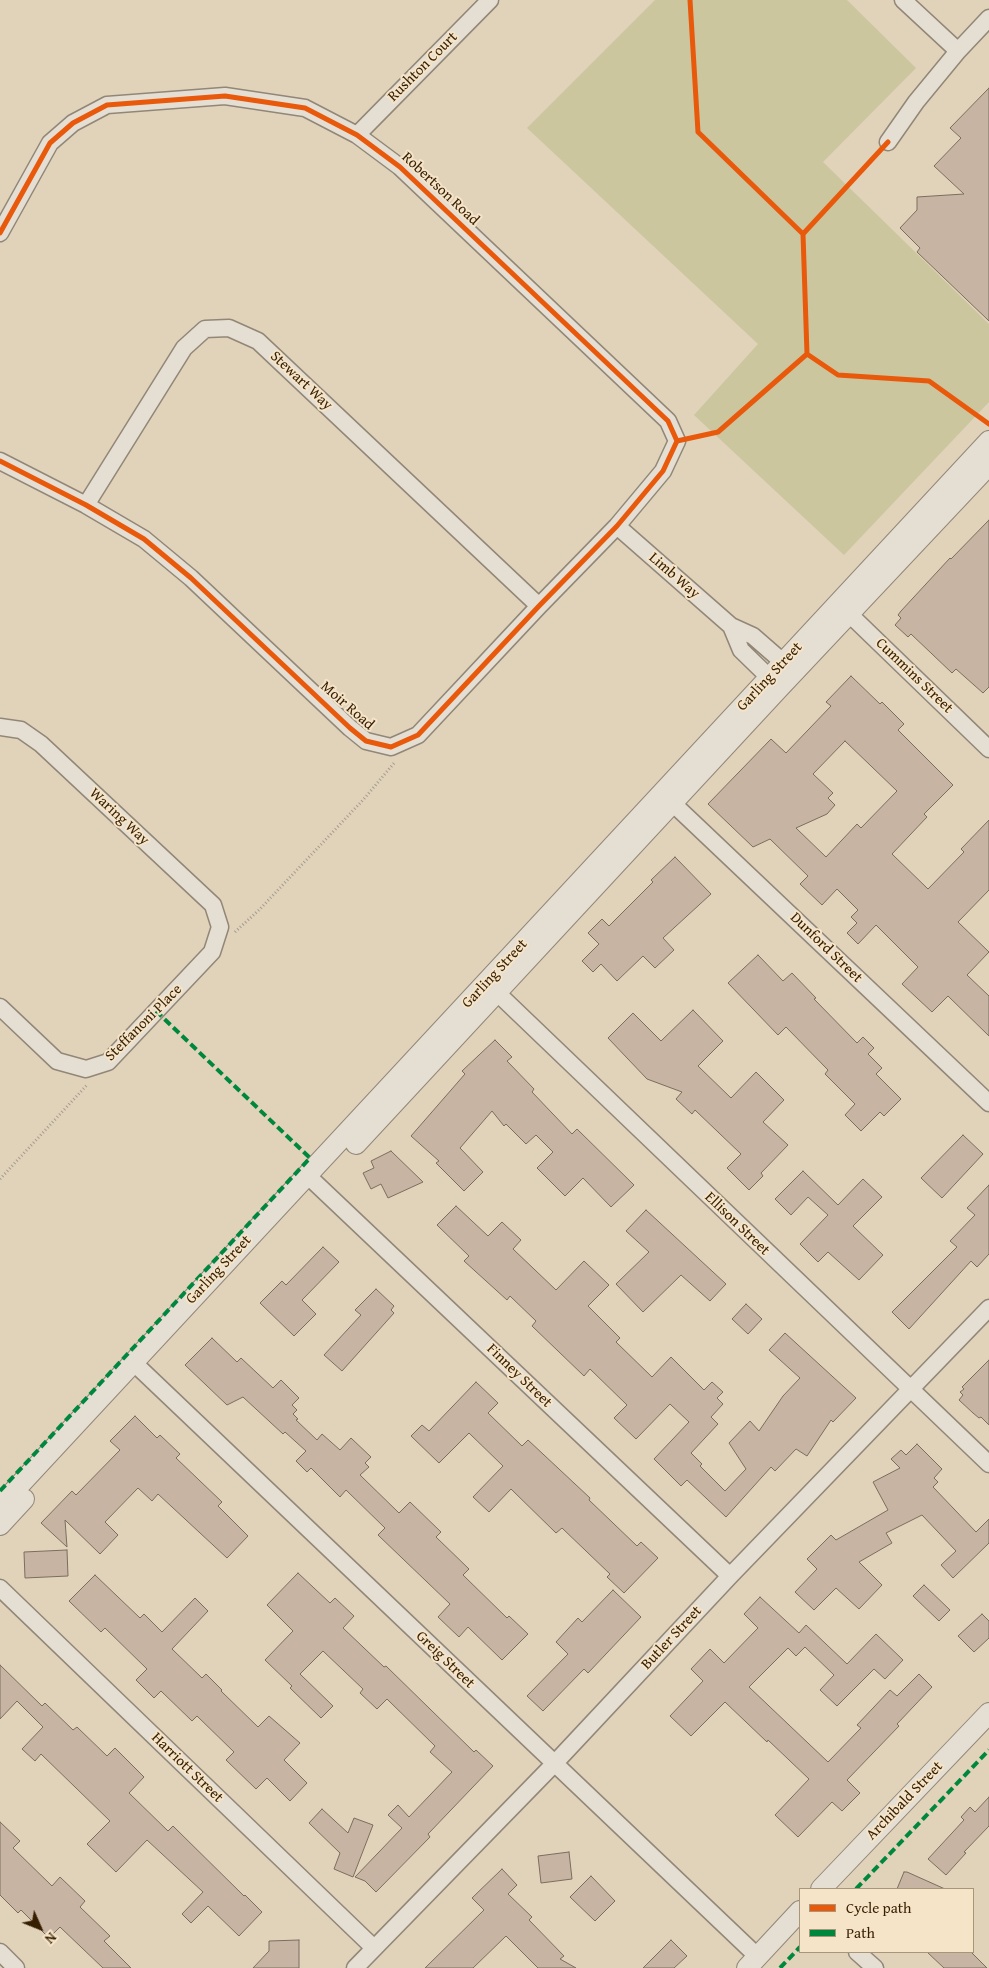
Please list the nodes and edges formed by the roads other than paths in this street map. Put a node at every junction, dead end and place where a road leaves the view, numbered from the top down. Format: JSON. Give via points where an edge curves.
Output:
{"nodes":[{"id":1,"x":490,"y":0,"type":"edge"},
{"id":2,"x":903,"y":0,"type":"edge"},
{"id":3,"x":989,"y":18,"type":"edge"},
{"id":4,"x":958,"y":51,"type":"junction"},
{"id":5,"x":357,"y":135,"type":"junction"},
{"id":6,"x":888,"y":142,"type":"dead end"},
{"id":7,"x":5,"y":212,"type":"edge"},
{"id":8,"x":0,"y":233,"type":"edge"},
{"id":9,"x":678,"y":441,"type":"joint"},
{"id":10,"x":989,"y":441,"type":"edge"},
{"id":11,"x":0,"y":461,"type":"edge"},
{"id":12,"x":989,"y":465,"type":"edge"},
{"id":13,"x":86,"y":505,"type":"junction"},
{"id":14,"x":617,"y":526,"type":"junction"},
{"id":15,"x":538,"y":606,"type":"junction"},
{"id":16,"x":844,"y":608,"type":"junction"},
{"id":17,"x":731,"y":626,"type":"junction"},
{"id":18,"x":789,"y":667,"type":"junction"},
{"id":19,"x":774,"y":682,"type":"junction"},
{"id":20,"x":0,"y":727,"type":"edge"},
{"id":21,"x":989,"y":749,"type":"edge"},
{"id":22,"x":668,"y":798,"type":"junction"},
{"id":23,"x":226,"y":930,"type":"joint"},
{"id":24,"x":492,"y":988,"type":"junction"},
{"id":25,"x":0,"y":1007,"type":"edge"},
{"id":26,"x":989,"y":1103,"type":"edge"},
{"id":27,"x":312,"y":1180,"type":"junction"},
{"id":28,"x":989,"y":1308,"type":"edge"},
{"id":29,"x":138,"y":1367,"type":"junction"},
{"id":30,"x":910,"y":1389,"type":"junction"},
{"id":31,"x":989,"y":1464,"type":"edge"},
{"id":32,"x":0,"y":1506,"type":"edge"},
{"id":33,"x":0,"y":1525,"type":"edge"},
{"id":34,"x":730,"y":1576,"type":"junction"},
{"id":35,"x":0,"y":1588,"type":"edge"},
{"id":36,"x":989,"y":1713,"type":"edge"},
{"id":37,"x":554,"y":1764,"type":"junction"},
{"id":38,"x":822,"y":1888,"type":"edge"},
{"id":39,"x":799,"y":1912,"type":"edge"},
{"id":40,"x":374,"y":1948,"type":"junction"},
{"id":41,"x":0,"y":1952,"type":"edge"},
{"id":42,"x":858,"y":1953,"type":"edge"},
{"id":43,"x":747,"y":1964,"type":"edge"},
{"id":44,"x":16,"y":1968,"type":"edge"},
{"id":45,"x":355,"y":1968,"type":"edge"},
{"id":46,"x":875,"y":1968,"type":"edge"}],
"edges":[{"from":1,"to":5,"type":"street","name":"Rushton Court"},
{"from":2,"to":4,"type":"street"},
{"from":3,"to":4,"type":"street"},
{"from":4,"to":6,"type":"street"},
{"from":5,"to":7,"type":"street","name":"Robertson Road","via":[[305,108],[225,96],[107,105],[73,123],[50,143]]},
{"from":5,"to":9,"type":"street","name":"Robertson Road","via":[[400,167],[668,421]]},
{"from":7,"to":8,"type":"street","name":"Robertson Road"},
{"from":9,"to":14,"type":"street","name":"Moir Road","via":[[663,471]]},
{"from":10,"to":16,"type":"street","name":"Garling Street"},
{"from":11,"to":13,"type":"street","name":"Moir Road"},
{"from":12,"to":16,"type":"street","name":"Garling Street"},
{"from":13,"to":15,"type":"street","name":"Moir Road","via":[[144,539],[191,578],[366,741],[391,747],[418,735]]},
{"from":13,"to":15,"type":"street","name":"Stewart Way","via":[[184,348],[205,329],[230,328],[258,340]]},
{"from":14,"to":15,"type":"street","name":"Moir Road"},
{"from":14,"to":17,"type":"street","name":"Limb Way"},
{"from":16,"to":18,"type":"street","name":"Garling Street"},
{"from":16,"to":21,"type":"street","name":"Cummins Street"},
{"from":17,"to":18,"type":"street","name":"Limb Way","via":[[753,636]]},
{"from":17,"to":19,"type":"street","name":"Limb Way","via":[[741,650]]},
{"from":18,"to":19,"type":"street","name":"Garling Street"},
{"from":19,"to":22,"type":"street","name":"Garling Street"},
{"from":20,"to":23,"type":"street","name":"Waring Way","via":[[20,730],[41,744],[213,905]]},
{"from":22,"to":24,"type":"street","name":"Garling Street"},
{"from":22,"to":26,"type":"street","name":"Dunford Street"},
{"from":23,"to":25,"type":"street","name":"Steffanoni Place","via":[[212,952],[108,1062],[86,1069],[57,1061]]},
{"from":24,"to":27,"type":"street","name":"Garling Street"},
{"from":24,"to":30,"type":"street","name":"Ellison Street"},
{"from":27,"to":29,"type":"street","name":"Garling Street"},
{"from":27,"to":34,"type":"street","name":"Finney Street"},
{"from":28,"to":30,"type":"street","name":"Butler Street"},
{"from":29,"to":32,"type":"street","name":"Garling Street"},
{"from":29,"to":33,"type":"street","name":"Garling Street"},
{"from":29,"to":37,"type":"street","name":"Greig Street"},
{"from":30,"to":31,"type":"street","name":"Ellison Street"},
{"from":30,"to":34,"type":"street","name":"Butler Street"},
{"from":34,"to":37,"type":"street","name":"Butler Street"},
{"from":35,"to":40,"type":"street","name":"Harriott Street"},
{"from":36,"to":38,"type":"street","name":"Archibald Street"},
{"from":37,"to":40,"type":"street","name":"Butler Street"},
{"from":37,"to":43,"type":"street","name":"Greig Street"},
{"from":39,"to":43,"type":"street"},
{"from":40,"to":45,"type":"street","name":"Butler Street"},
{"from":41,"to":44,"type":"street"},
{"from":42,"to":46,"type":"street"}]}
